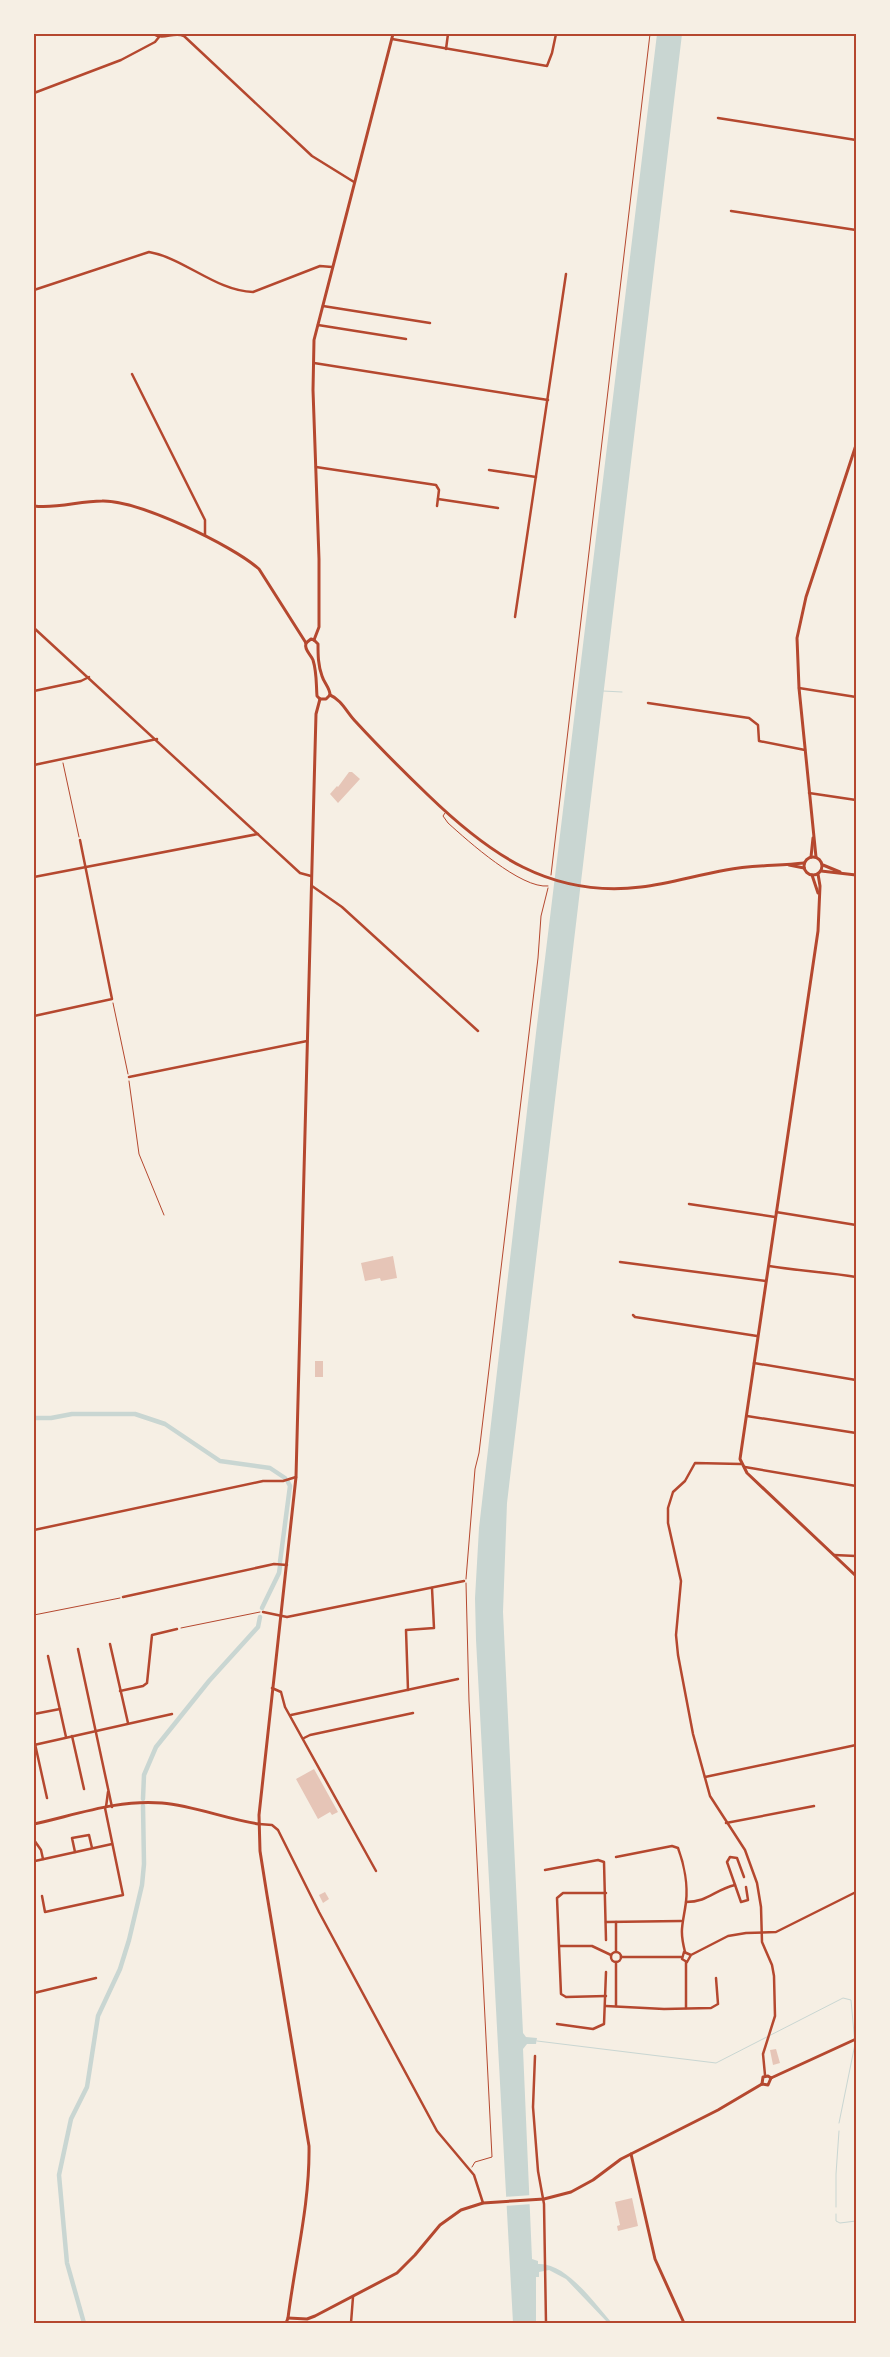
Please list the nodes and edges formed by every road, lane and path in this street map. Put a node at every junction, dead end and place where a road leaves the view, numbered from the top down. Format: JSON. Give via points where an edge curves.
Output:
{"nodes":[{"id":1,"x":153,"y":34,"type":"edge"},
{"id":2,"x":393,"y":34,"type":"edge"},
{"id":3,"x":448,"y":34,"type":"edge"},
{"id":4,"x":556,"y":34,"type":"edge"},
{"id":5,"x":650,"y":34,"type":"edge"},
{"id":6,"x":159,"y":37,"type":"junction"},
{"id":7,"x":392,"y":39,"type":"junction"},
{"id":8,"x":446,"y":48,"type":"junction"},
{"id":9,"x":34,"y":93,"type":"edge"},
{"id":10,"x":718,"y":118,"type":"dead end"},
{"id":11,"x":856,"y":140,"type":"edge"},
{"id":12,"x":354,"y":182,"type":"junction"},
{"id":13,"x":731,"y":210,"type":"dead end"},
{"id":14,"x":856,"y":230,"type":"edge"},
{"id":15,"x":332,"y":267,"type":"junction"},
{"id":16,"x":566,"y":274,"type":"dead end"},
{"id":17,"x":34,"y":290,"type":"edge"},
{"id":18,"x":322,"y":306,"type":"junction"},
{"id":19,"x":430,"y":323,"type":"dead end"},
{"id":20,"x":317,"y":325,"type":"junction"},
{"id":21,"x":406,"y":339,"type":"dead end"},
{"id":22,"x":312,"y":363,"type":"junction"},
{"id":23,"x":132,"y":374,"type":"dead end"},
{"id":24,"x":548,"y":400,"type":"junction"},
{"id":25,"x":856,"y":444,"type":"edge"},
{"id":26,"x":316,"y":467,"type":"junction"},
{"id":27,"x":490,"y":470,"type":"dead end"},
{"id":28,"x":536,"y":478,"type":"junction"},
{"id":29,"x":438,"y":499,"type":"junction"},
{"id":30,"x":34,"y":506,"type":"edge"},
{"id":31,"x":437,"y":506,"type":"dead end"},
{"id":32,"x":498,"y":508,"type":"dead end"},
{"id":33,"x":205,"y":536,"type":"junction"},
{"id":34,"x":515,"y":617,"type":"dead end"},
{"id":35,"x":34,"y":628,"type":"edge"},
{"id":36,"x":314,"y":640,"type":"junction"},
{"id":37,"x":306,"y":643,"type":"junction"},
{"id":38,"x":317,"y":651,"type":"junction"},
{"id":39,"x":309,"y":653,"type":"junction"},
{"id":40,"x":89,"y":677,"type":"junction"},
{"id":41,"x":327,"y":687,"type":"junction"},
{"id":42,"x":318,"y":688,"type":"junction"},
{"id":43,"x":799,"y":688,"type":"junction"},
{"id":44,"x":34,"y":691,"type":"edge"},
{"id":45,"x":330,"y":695,"type":"junction"},
{"id":46,"x":856,"y":697,"type":"edge"},
{"id":47,"x":320,"y":699,"type":"junction"},
{"id":48,"x":648,"y":703,"type":"dead end"},
{"id":49,"x":157,"y":739,"type":"junction"},
{"id":50,"x":805,"y":750,"type":"junction"},
{"id":51,"x":63,"y":760,"type":"junction"},
{"id":52,"x":34,"y":766,"type":"edge"},
{"id":53,"x":809,"y":793,"type":"junction"},
{"id":54,"x":856,"y":800,"type":"edge"},
{"id":55,"x":446,"y":812,"type":"junction"},
{"id":56,"x":259,"y":834,"type":"junction"},
{"id":57,"x":813,"y":838,"type":"junction"},
{"id":58,"x":80,"y":840,"type":"joint"},
{"id":59,"x":810,"y":857,"type":"junction"},
{"id":60,"x":816,"y":857,"type":"junction"},
{"id":61,"x":804,"y":863,"type":"junction"},
{"id":62,"x":789,"y":865,"type":"junction"},
{"id":63,"x":823,"y":865,"type":"junction"},
{"id":64,"x":85,"y":867,"type":"junction"},
{"id":65,"x":804,"y":868,"type":"junction"},
{"id":66,"x":820,"y":873,"type":"junction"},
{"id":67,"x":843,"y":873,"type":"junction"},
{"id":68,"x":812,"y":875,"type":"junction"},
{"id":69,"x":856,"y":875,"type":"edge"},
{"id":70,"x":311,"y":876,"type":"junction"},
{"id":71,"x":34,"y":877,"type":"edge"},
{"id":72,"x":311,"y":885,"type":"junction"},
{"id":73,"x":548,"y":886,"type":"junction"},
{"id":74,"x":819,"y":896,"type":"junction"},
{"id":75,"x":112,"y":1000,"type":"junction"},
{"id":76,"x":34,"y":1016,"type":"edge"},
{"id":77,"x":478,"y":1031,"type":"dead end"},
{"id":78,"x":308,"y":1041,"type":"junction"},
{"id":79,"x":129,"y":1077,"type":"junction"},
{"id":80,"x":689,"y":1204,"type":"dead end"},
{"id":81,"x":776,"y":1212,"type":"junction"},
{"id":82,"x":164,"y":1216,"type":"dead end"},
{"id":83,"x":775,"y":1217,"type":"junction"},
{"id":84,"x":856,"y":1225,"type":"edge"},
{"id":85,"x":620,"y":1262,"type":"dead end"},
{"id":86,"x":768,"y":1266,"type":"junction"},
{"id":87,"x":856,"y":1277,"type":"edge"},
{"id":88,"x":766,"y":1281,"type":"junction"},
{"id":89,"x":633,"y":1315,"type":"dead end"},
{"id":90,"x":757,"y":1336,"type":"junction"},
{"id":91,"x":754,"y":1363,"type":"junction"},
{"id":92,"x":856,"y":1380,"type":"edge"},
{"id":93,"x":745,"y":1415,"type":"junction"},
{"id":94,"x":856,"y":1433,"type":"edge"},
{"id":95,"x":742,"y":1466,"type":"junction"},
{"id":96,"x":296,"y":1477,"type":"junction"},
{"id":97,"x":856,"y":1486,"type":"edge"},
{"id":98,"x":34,"y":1530,"type":"edge"},
{"id":99,"x":834,"y":1556,"type":"junction"},
{"id":100,"x":856,"y":1556,"type":"edge"},
{"id":101,"x":287,"y":1565,"type":"junction"},
{"id":102,"x":856,"y":1576,"type":"edge"},
{"id":103,"x":464,"y":1581,"type":"dead end"},
{"id":104,"x":432,"y":1588,"type":"junction"},
{"id":105,"x":123,"y":1597,"type":"joint"},
{"id":106,"x":258,"y":1612,"type":"dead end"},
{"id":107,"x":263,"y":1612,"type":"dead end"},
{"id":108,"x":34,"y":1615,"type":"edge"},
{"id":109,"x":280,"y":1617,"type":"junction"},
{"id":110,"x":177,"y":1629,"type":"joint"},
{"id":111,"x":110,"y":1644,"type":"dead end"},
{"id":112,"x":78,"y":1649,"type":"dead end"},
{"id":113,"x":48,"y":1656,"type":"dead end"},
{"id":114,"x":458,"y":1679,"type":"dead end"},
{"id":115,"x":272,"y":1688,"type":"junction"},
{"id":116,"x":408,"y":1690,"type":"junction"},
{"id":117,"x":120,"y":1691,"type":"junction"},
{"id":118,"x":60,"y":1709,"type":"junction"},
{"id":119,"x":413,"y":1713,"type":"dead end"},
{"id":120,"x":34,"y":1714,"type":"edge"},
{"id":121,"x":172,"y":1714,"type":"dead end"},
{"id":122,"x":290,"y":1715,"type":"junction"},
{"id":123,"x":128,"y":1724,"type":"junction"},
{"id":124,"x":95,"y":1731,"type":"junction"},
{"id":125,"x":72,"y":1736,"type":"junction"},
{"id":126,"x":66,"y":1738,"type":"junction"},
{"id":127,"x":304,"y":1738,"type":"junction"},
{"id":128,"x":34,"y":1745,"type":"edge"},
{"id":129,"x":856,"y":1745,"type":"edge"},
{"id":130,"x":704,"y":1777,"type":"junction"},
{"id":131,"x":84,"y":1789,"type":"dead end"},
{"id":132,"x":108,"y":1791,"type":"junction"},
{"id":133,"x":47,"y":1798,"type":"dead end"},
{"id":134,"x":112,"y":1806,"type":"junction"},
{"id":135,"x":814,"y":1806,"type":"dead end"},
{"id":136,"x":105,"y":1808,"type":"junction"},
{"id":137,"x":34,"y":1824,"type":"edge"},
{"id":138,"x":259,"y":1824,"type":"junction"},
{"id":139,"x":726,"y":1824,"type":"junction"},
{"id":140,"x":34,"y":1840,"type":"edge"},
{"id":141,"x":112,"y":1844,"type":"junction"},
{"id":142,"x":92,"y":1848,"type":"junction"},
{"id":143,"x":75,"y":1852,"type":"junction"},
{"id":144,"x":616,"y":1857,"type":"dead end"},
{"id":145,"x":43,"y":1859,"type":"junction"},
{"id":146,"x":35,"y":1861,"type":"edge"},
{"id":147,"x":545,"y":1870,"type":"dead end"},
{"id":148,"x":376,"y":1871,"type":"dead end"},
{"id":149,"x":744,"y":1877,"type":"dead end"},
{"id":150,"x":735,"y":1885,"type":"junction"},
{"id":151,"x":746,"y":1887,"type":"dead end"},
{"id":152,"x":856,"y":1892,"type":"edge"},
{"id":153,"x":606,"y":1893,"type":"junction"},
{"id":154,"x":42,"y":1896,"type":"dead end"},
{"id":155,"x":686,"y":1902,"type":"junction"},
{"id":156,"x":681,"y":1921,"type":"junction"},
{"id":157,"x":606,"y":1922,"type":"junction"},
{"id":158,"x":616,"y":1922,"type":"junction"},
{"id":159,"x":762,"y":1933,"type":"junction"},
{"id":160,"x":606,"y":1940,"type":"dead end"},
{"id":161,"x":560,"y":1946,"type":"junction"},
{"id":162,"x":616,"y":1952,"type":"junction"},
{"id":163,"x":685,"y":1952,"type":"junction"},
{"id":164,"x":611,"y":1955,"type":"junction"},
{"id":165,"x":690,"y":1955,"type":"junction"},
{"id":166,"x":621,"y":1957,"type":"junction"},
{"id":167,"x":681,"y":1957,"type":"junction"},
{"id":168,"x":616,"y":1962,"type":"junction"},
{"id":169,"x":686,"y":1962,"type":"junction"},
{"id":170,"x":606,"y":1972,"type":"dead end"},
{"id":171,"x":96,"y":1978,"type":"dead end"},
{"id":172,"x":716,"y":1978,"type":"dead end"},
{"id":173,"x":34,"y":1993,"type":"edge"},
{"id":174,"x":606,"y":1996,"type":"junction"},
{"id":175,"x":606,"y":2006,"type":"junction"},
{"id":176,"x":616,"y":2006,"type":"junction"},
{"id":177,"x":686,"y":2008,"type":"junction"},
{"id":178,"x":557,"y":2024,"type":"dead end"},
{"id":179,"x":854,"y":2040,"type":"edge"},
{"id":180,"x":535,"y":2056,"type":"dead end"},
{"id":181,"x":765,"y":2075,"type":"junction"},
{"id":182,"x":771,"y":2078,"type":"junction"},
{"id":183,"x":762,"y":2084,"type":"junction"},
{"id":184,"x":631,"y":2154,"type":"junction"},
{"id":185,"x":469,"y":2168,"type":"junction"},
{"id":186,"x":544,"y":2199,"type":"junction"},
{"id":187,"x":483,"y":2203,"type":"junction"},
{"id":188,"x":353,"y":2296,"type":"junction"},
{"id":189,"x":288,"y":2318,"type":"junction"},
{"id":190,"x":286,"y":2323,"type":"edge"},
{"id":191,"x":290,"y":2323,"type":"edge"},
{"id":192,"x":351,"y":2323,"type":"edge"},
{"id":193,"x":546,"y":2323,"type":"edge"},
{"id":194,"x":684,"y":2323,"type":"edge"}],
"edges":[{"from":1,"to":6,"type":"street"},
{"from":2,"to":7,"type":"main road"},
{"from":3,"to":8,"type":"street"},
{"from":4,"to":8,"type":"street","via":[[547,66]]},
{"from":5,"to":73,"type":"path"},
{"from":6,"to":9,"type":"street","via":[[156,42],[121,60]]},
{"from":6,"to":12,"type":"street","via":[[184,36],[312,156]]},
{"from":7,"to":8,"type":"street"},
{"from":7,"to":12,"type":"main road"},
{"from":10,"to":11,"type":"street"},
{"from":12,"to":15,"type":"main road"},
{"from":13,"to":14,"type":"street"},
{"from":15,"to":17,"type":"street","via":[[320,266],[246,292],[149,252]]},
{"from":15,"to":18,"type":"main road"},
{"from":16,"to":24,"type":"street"},
{"from":18,"to":19,"type":"street"},
{"from":18,"to":20,"type":"main road"},
{"from":20,"to":21,"type":"street"},
{"from":20,"to":22,"type":"main road"},
{"from":22,"to":24,"type":"street"},
{"from":22,"to":26,"type":"main road"},
{"from":23,"to":33,"type":"street","via":[[205,520]]},
{"from":24,"to":28,"type":"street"},
{"from":25,"to":43,"type":"main road","via":[[802,613],[797,638]]},
{"from":26,"to":29,"type":"street","via":[[436,485]]},
{"from":26,"to":36,"type":"main road","via":[[319,622]]},
{"from":27,"to":28,"type":"street"},
{"from":28,"to":34,"type":"street"},
{"from":29,"to":31,"type":"street"},
{"from":29,"to":32,"type":"street"},
{"from":30,"to":33,"type":"main road","via":[[118,502],[135,505]]},
{"from":33,"to":37,"type":"main road","via":[[237,552],[259,569]]},
{"from":35,"to":40,"type":"street"},
{"from":36,"to":37,"type":"main road"},
{"from":36,"to":38,"type":"main road","via":[[319,646]]},
{"from":37,"to":39,"type":"main road"},
{"from":38,"to":39,"type":"main road"},
{"from":38,"to":41,"type":"main road","via":[[321,675]]},
{"from":39,"to":42,"type":"main road"},
{"from":40,"to":44,"type":"street"},
{"from":40,"to":49,"type":"street"},
{"from":41,"to":42,"type":"main road"},
{"from":41,"to":45,"type":"main road"},
{"from":42,"to":47,"type":"main road"},
{"from":43,"to":46,"type":"street"},
{"from":43,"to":50,"type":"main road"},
{"from":45,"to":47,"type":"main road"},
{"from":45,"to":55,"type":"main road"},
{"from":47,"to":70,"type":"main road","via":[[315,730]]},
{"from":48,"to":50,"type":"street","via":[[749,718],[758,726],[759,741]]},
{"from":49,"to":51,"type":"street"},
{"from":49,"to":56,"type":"street"},
{"from":50,"to":53,"type":"main road"},
{"from":51,"to":52,"type":"street"},
{"from":51,"to":58,"type":"path"},
{"from":53,"to":54,"type":"street"},
{"from":53,"to":57,"type":"main road"},
{"from":55,"to":62,"type":"main road","via":[[496,854],[544,876],[588,886],[640,887],[741,867]]},
{"from":55,"to":73,"type":"lane","via":[[443,816],[448,823],[494,862],[525,880]]},
{"from":56,"to":64,"type":"street"},
{"from":56,"to":70,"type":"street","via":[[300,873]]},
{"from":57,"to":59,"type":"main road"},
{"from":57,"to":60,"type":"main road"},
{"from":58,"to":64,"type":"street"},
{"from":59,"to":60,"type":"main road"},
{"from":59,"to":61,"type":"main road"},
{"from":60,"to":63,"type":"main road"},
{"from":61,"to":62,"type":"main road"},
{"from":61,"to":65,"type":"main road"},
{"from":62,"to":65,"type":"main road"},
{"from":63,"to":66,"type":"main road"},
{"from":63,"to":67,"type":"main road"},
{"from":64,"to":71,"type":"street"},
{"from":64,"to":75,"type":"street"},
{"from":65,"to":68,"type":"main road"},
{"from":66,"to":67,"type":"main road"},
{"from":66,"to":68,"type":"main road"},
{"from":66,"to":74,"type":"main road"},
{"from":67,"to":69,"type":"main road"},
{"from":68,"to":74,"type":"main road"},
{"from":70,"to":72,"type":"main road"},
{"from":72,"to":77,"type":"street","via":[[342,907]]},
{"from":72,"to":78,"type":"main road"},
{"from":73,"to":185,"type":"path","via":[[541,916],[497,1311],[475,1469],[466,1581],[468,1701],[492,2157],[474,2162]]},
{"from":74,"to":81,"type":"main road","via":[[818,931]]},
{"from":75,"to":76,"type":"street"},
{"from":75,"to":79,"type":"path"},
{"from":78,"to":79,"type":"street"},
{"from":78,"to":96,"type":"main road"},
{"from":79,"to":82,"type":"path","via":[[139,1154]]},
{"from":80,"to":83,"type":"street"},
{"from":81,"to":83,"type":"main road"},
{"from":81,"to":84,"type":"street"},
{"from":83,"to":86,"type":"main road"},
{"from":85,"to":88,"type":"street"},
{"from":86,"to":87,"type":"street"},
{"from":86,"to":88,"type":"main road"},
{"from":88,"to":90,"type":"main road"},
{"from":89,"to":90,"type":"street"},
{"from":90,"to":91,"type":"main road"},
{"from":91,"to":92,"type":"street"},
{"from":91,"to":93,"type":"main road"},
{"from":93,"to":94,"type":"street"},
{"from":93,"to":95,"type":"main road","via":[[740,1453]]},
{"from":95,"to":97,"type":"street"},
{"from":95,"to":99,"type":"main road"},
{"from":95,"to":130,"type":"street","via":[[696,1463],[671,1495],[668,1508],[668,1523],[681,1581],[676,1635],[682,1683]]},
{"from":96,"to":98,"type":"street"},
{"from":96,"to":101,"type":"main road"},
{"from":99,"to":100,"type":"street"},
{"from":99,"to":102,"type":"main road"},
{"from":101,"to":105,"type":"street","via":[[274,1564]]},
{"from":101,"to":109,"type":"main road"},
{"from":103,"to":104,"type":"street"},
{"from":104,"to":109,"type":"street"},
{"from":104,"to":116,"type":"street","via":[[434,1628],[406,1630]]},
{"from":105,"to":108,"type":"path"},
{"from":106,"to":110,"type":"path"},
{"from":107,"to":109,"type":"street"},
{"from":109,"to":115,"type":"main road"},
{"from":110,"to":117,"type":"street","via":[[152,1635],[147,1683]]},
{"from":111,"to":117,"type":"street"},
{"from":112,"to":124,"type":"street"},
{"from":113,"to":118,"type":"street"},
{"from":114,"to":116,"type":"street"},
{"from":115,"to":122,"type":"street","via":[[281,1692]]},
{"from":115,"to":138,"type":"main road"},
{"from":116,"to":122,"type":"street"},
{"from":117,"to":123,"type":"street"},
{"from":118,"to":120,"type":"street"},
{"from":118,"to":126,"type":"street"},
{"from":119,"to":127,"type":"street"},
{"from":121,"to":123,"type":"street"},
{"from":122,"to":127,"type":"street"},
{"from":123,"to":124,"type":"street"},
{"from":124,"to":125,"type":"street"},
{"from":124,"to":132,"type":"street"},
{"from":125,"to":126,"type":"street"},
{"from":125,"to":131,"type":"street"},
{"from":126,"to":128,"type":"street"},
{"from":127,"to":148,"type":"street"},
{"from":128,"to":133,"type":"street"},
{"from":129,"to":130,"type":"street"},
{"from":130,"to":139,"type":"street","via":[[710,1796]]},
{"from":132,"to":134,"type":"street"},
{"from":132,"to":136,"type":"street"},
{"from":134,"to":136,"type":"main road"},
{"from":134,"to":138,"type":"main road","via":[[141,1802],[172,1804]]},
{"from":135,"to":139,"type":"street"},
{"from":136,"to":137,"type":"main road"},
{"from":136,"to":141,"type":"street"},
{"from":138,"to":185,"type":"street","via":[[277,1827],[437,2131]]},
{"from":138,"to":189,"type":"main road","via":[[267,1895],[308,2146],[305,2209]]},
{"from":139,"to":159,"type":"street","via":[[745,1850],[756,1880]]},
{"from":140,"to":145,"type":"street"},
{"from":141,"to":142,"type":"street"},
{"from":141,"to":154,"type":"street","via":[[123,1896],[46,1912]]},
{"from":142,"to":143,"type":"street"},
{"from":142,"to":143,"type":"street","via":[[89,1835],[72,1838]]},
{"from":143,"to":145,"type":"street"},
{"from":144,"to":155,"type":"street","via":[[676,1846],[686,1885]]},
{"from":145,"to":146,"type":"street"},
{"from":147,"to":153,"type":"street","via":[[603,1861],[606,1866]]},
{"from":149,"to":150,"type":"street","via":[[737,1858],[730,1857],[727,1862]]},
{"from":150,"to":151,"type":"street","via":[[741,1902],[748,1900]]},
{"from":150,"to":155,"type":"street","via":[[700,1901]]},
{"from":152,"to":159,"type":"street","via":[[781,1930]]},
{"from":153,"to":157,"type":"street"},
{"from":153,"to":161,"type":"street","via":[[563,1893],[558,1896]]},
{"from":155,"to":156,"type":"street"},
{"from":156,"to":158,"type":"street"},
{"from":156,"to":163,"type":"street","via":[[680,1934]]},
{"from":157,"to":158,"type":"street"},
{"from":157,"to":160,"type":"street"},
{"from":158,"to":162,"type":"street"},
{"from":159,"to":165,"type":"street","via":[[728,1936]]},
{"from":159,"to":181,"type":"street","via":[[763,1948],[774,1971],[775,2007],[763,2056]]},
{"from":161,"to":164,"type":"street","via":[[592,1946]]},
{"from":161,"to":174,"type":"street","via":[[561,1994]]},
{"from":162,"to":164,"type":"street"},
{"from":162,"to":166,"type":"street"},
{"from":163,"to":165,"type":"street"},
{"from":163,"to":167,"type":"street"},
{"from":164,"to":168,"type":"street"},
{"from":165,"to":169,"type":"street"},
{"from":166,"to":167,"type":"street"},
{"from":166,"to":168,"type":"street"},
{"from":167,"to":169,"type":"street"},
{"from":168,"to":176,"type":"street"},
{"from":169,"to":177,"type":"street"},
{"from":170,"to":174,"type":"street"},
{"from":171,"to":173,"type":"street"},
{"from":172,"to":177,"type":"street","via":[[718,2004],[708,2008]]},
{"from":174,"to":175,"type":"street"},
{"from":175,"to":176,"type":"street"},
{"from":175,"to":178,"type":"street","via":[[605,2023],[594,2029]]},
{"from":176,"to":177,"type":"street","via":[[664,2010]]},
{"from":179,"to":182,"type":"main road"},
{"from":180,"to":186,"type":"street","via":[[533,2107],[538,2171]]},
{"from":181,"to":182,"type":"main road"},
{"from":181,"to":183,"type":"main road"},
{"from":182,"to":183,"type":"main road","via":[[768,2085]]},
{"from":183,"to":184,"type":"main road"},
{"from":184,"to":186,"type":"main road","via":[[578,2189]]},
{"from":184,"to":194,"type":"main road","via":[[655,2259]]},
{"from":185,"to":187,"type":"street"},
{"from":186,"to":187,"type":"main road"},
{"from":186,"to":193,"type":"street"},
{"from":187,"to":188,"type":"main road","via":[[451,2216],[402,2269]]},
{"from":188,"to":189,"type":"main road","via":[[311,2318]]},
{"from":188,"to":192,"type":"street"},
{"from":189,"to":190,"type":"main road"},
{"from":189,"to":191,"type":"main road"}]}
